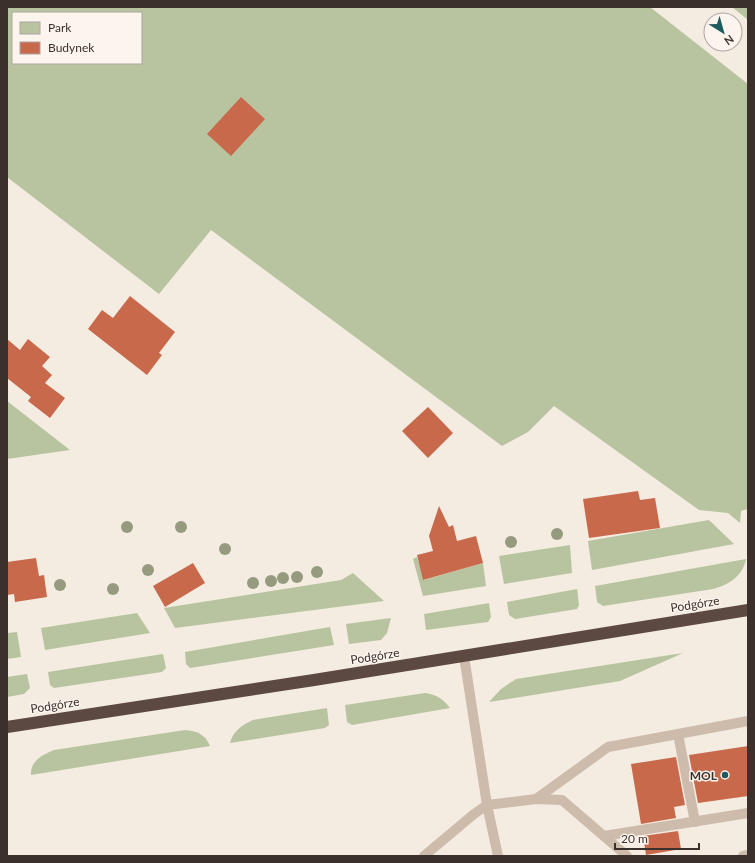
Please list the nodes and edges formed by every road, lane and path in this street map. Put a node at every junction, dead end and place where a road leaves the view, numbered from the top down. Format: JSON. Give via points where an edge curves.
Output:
{"nodes":[{"id":1,"x":748,"y":610,"type":"edge"},
{"id":2,"x":464,"y":656,"type":"junction"},
{"id":3,"x":748,"y":721,"type":"edge"},
{"id":4,"x":7,"y":727,"type":"edge"},
{"id":5,"x":678,"y":734,"type":"junction"},
{"id":6,"x":536,"y":799,"type":"junction"},
{"id":7,"x":487,"y":805,"type":"junction"},
{"id":8,"x":748,"y":813,"type":"edge"},
{"id":9,"x":694,"y":822,"type":"junction"},
{"id":10,"x":604,"y":836,"type":"junction"},
{"id":11,"x":748,"y":855,"type":"edge"},
{"id":12,"x":424,"y":856,"type":"edge"},
{"id":13,"x":498,"y":856,"type":"edge"},
{"id":14,"x":627,"y":856,"type":"edge"},
{"id":15,"x":743,"y":856,"type":"edge"}],
"edges":[{"from":1,"to":2,"type":"highway","name":"Podgórze"},
{"from":2,"to":4,"type":"highway","name":"Podgórze"},
{"from":2,"to":7,"type":"lane"},
{"from":3,"to":5,"type":"lane"},
{"from":5,"to":6,"type":"lane","via":[[608,747]]},
{"from":5,"to":9,"type":"lane"},
{"from":6,"to":7,"type":"lane"},
{"from":6,"to":10,"type":"lane","via":[[562,800]]},
{"from":7,"to":12,"type":"lane"},
{"from":7,"to":13,"type":"lane"},
{"from":8,"to":9,"type":"lane"},
{"from":9,"to":10,"type":"lane"},
{"from":10,"to":14,"type":"lane"},
{"from":11,"to":15,"type":"lane"}]}
